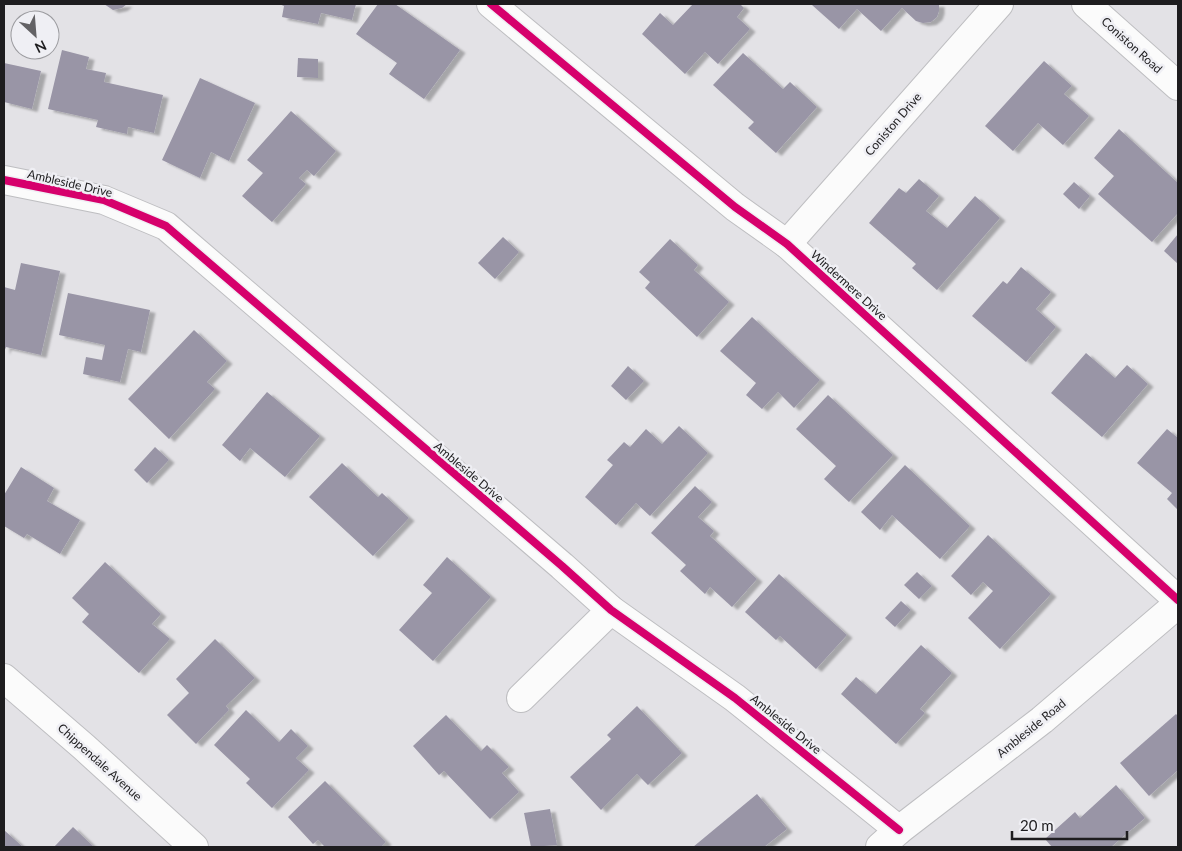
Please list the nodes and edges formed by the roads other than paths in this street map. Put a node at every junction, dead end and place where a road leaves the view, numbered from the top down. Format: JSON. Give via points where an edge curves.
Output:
{"nodes":[{"id":1,"x":491,"y":4,"type":"edge"},
{"id":2,"x":999,"y":4,"type":"edge"},
{"id":3,"x":1086,"y":4,"type":"edge"},
{"id":4,"x":1178,"y":86,"type":"edge"},
{"id":5,"x":4,"y":180,"type":"edge"},
{"id":6,"x":787,"y":244,"type":"junction"},
{"id":7,"x":1178,"y":602,"type":"edge"},
{"id":8,"x":611,"y":610,"type":"junction"},
{"id":9,"x":4,"y":678,"type":"edge"},
{"id":10,"x":521,"y":698,"type":"dead end"},
{"id":11,"x":890,"y":838,"type":"edge"},
{"id":12,"x":194,"y":847,"type":"edge"}],
"edges":[{"from":1,"to":6,"type":"street","name":"Windermere Drive","via":[[735,207]]},
{"from":2,"to":6,"type":"street","name":"Coniston Drive"},
{"from":3,"to":4,"type":"street","name":"Coniston Road"},
{"from":5,"to":8,"type":"street","name":"Ambleside Drive","via":[[104,200],[166,226]]},
{"from":6,"to":7,"type":"street","name":"Windermere Drive"},
{"from":7,"to":11,"type":"street","name":"Ambleside Road","via":[[1042,720]]},
{"from":8,"to":10,"type":"street"},
{"from":8,"to":11,"type":"street","name":"Ambleside Drive","via":[[735,698]]},
{"from":9,"to":12,"type":"street","name":"Chippendale Avenue"}]}
